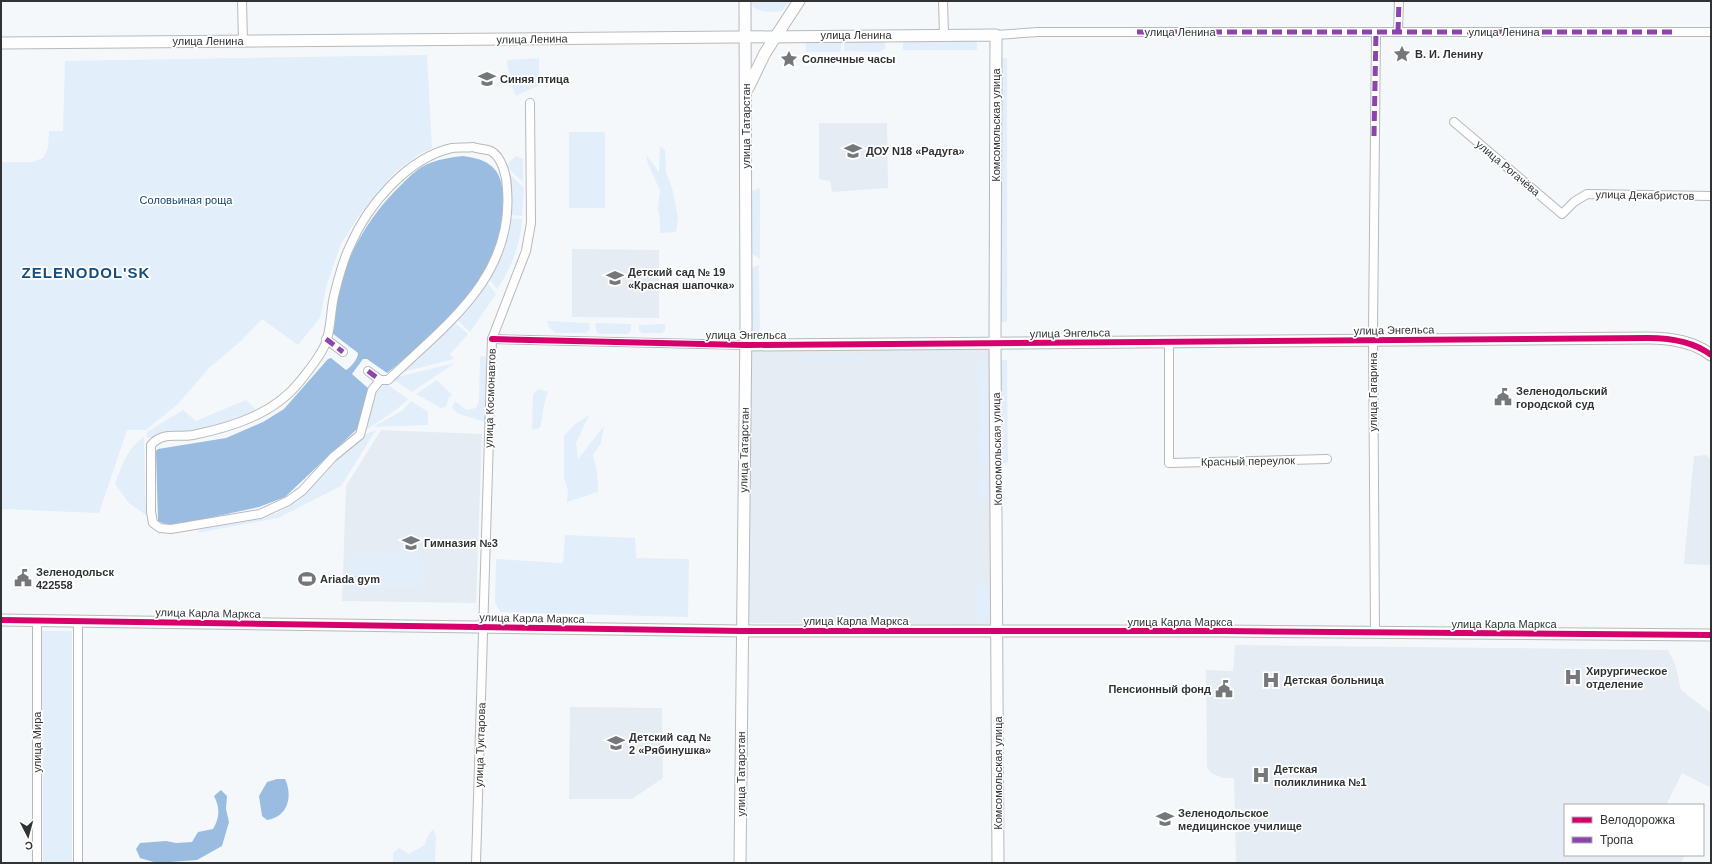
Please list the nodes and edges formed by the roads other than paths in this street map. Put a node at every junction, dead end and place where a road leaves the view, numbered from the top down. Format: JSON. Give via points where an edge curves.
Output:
{"nodes":[{"id":1,"x":242,"y":1,"type":"edge"},
{"id":2,"x":745,"y":1,"type":"edge"},
{"id":3,"x":799,"y":1,"type":"edge"},
{"id":4,"x":944,"y":1,"type":"edge"},
{"id":5,"x":1399,"y":1,"type":"edge"},
{"id":6,"x":1376,"y":32,"type":"junction"},
{"id":7,"x":1398,"y":32,"type":"junction"},
{"id":8,"x":1711,"y":32,"type":"edge"},
{"id":9,"x":944,"y":35,"type":"junction"},
{"id":10,"x":996,"y":35,"type":"junction"},
{"id":11,"x":775,"y":36,"type":"junction"},
{"id":12,"x":746,"y":37,"type":"junction"},
{"id":13,"x":243,"y":41,"type":"junction"},
{"id":14,"x":1,"y":43,"type":"edge"},
{"id":15,"x":746,"y":94,"type":"junction"},
{"id":16,"x":530,"y":103,"type":"dead end"},
{"id":17,"x":1454,"y":122,"type":"dead end"},
{"id":18,"x":1711,"y":196,"type":"edge"},
{"id":19,"x":1562,"y":214,"type":"joint"},
{"id":20,"x":326,"y":339,"type":"junction"},
{"id":21,"x":492,"y":339,"type":"junction"},
{"id":22,"x":1373,"y":339,"type":"junction"},
{"id":23,"x":1169,"y":341,"type":"junction"},
{"id":24,"x":995,"y":344,"type":"junction"},
{"id":25,"x":746,"y":345,"type":"junction"},
{"id":26,"x":342,"y":352,"type":"dead end"},
{"id":27,"x":1711,"y":355,"type":"edge"},
{"id":28,"x":368,"y":371,"type":"dead end"},
{"id":29,"x":380,"y":380,"type":"junction"},
{"id":30,"x":1327,"y":459,"type":"dead end"},
{"id":31,"x":1,"y":620,"type":"edge"},
{"id":32,"x":37,"y":620,"type":"junction"},
{"id":33,"x":78,"y":621,"type":"junction"},
{"id":34,"x":484,"y":627,"type":"junction"},
{"id":35,"x":742,"y":631,"type":"junction"},
{"id":36,"x":998,"y":631,"type":"junction"},
{"id":37,"x":1375,"y":633,"type":"junction"},
{"id":38,"x":1711,"y":635,"type":"edge"},
{"id":39,"x":37,"y":863,"type":"edge"},
{"id":40,"x":78,"y":863,"type":"edge"},
{"id":41,"x":476,"y":863,"type":"edge"},
{"id":42,"x":740,"y":863,"type":"edge"},
{"id":43,"x":998,"y":863,"type":"edge"}],
"edges":[{"from":1,"to":13,"type":"street"},
{"from":2,"to":12,"type":"street","name":"улица Татарстан"},
{"from":3,"to":11,"type":"street"},
{"from":4,"to":9,"type":"street"},
{"from":5,"to":7,"type":"street"},
{"from":6,"to":7,"type":"street","name":"улица Ленина"},
{"from":6,"to":10,"type":"street","name":"улица Ленина","via":[[1038,32]]},
{"from":6,"to":22,"type":"street","name":"улица Гагарина"},
{"from":7,"to":8,"type":"street","name":"улица Ленина"},
{"from":9,"to":10,"type":"street","name":"улица Ленина"},
{"from":9,"to":11,"type":"street","name":"улица Ленина"},
{"from":10,"to":24,"type":"street","name":"Комсомольская улица"},
{"from":11,"to":12,"type":"street","name":"улица Ленина"},
{"from":11,"to":15,"type":"street"},
{"from":12,"to":13,"type":"street","name":"улица Ленина"},
{"from":12,"to":15,"type":"street","name":"улица Татарстан"},
{"from":13,"to":14,"type":"street","name":"улица Ленина"},
{"from":15,"to":25,"type":"street","name":"улица Татарстан"},
{"from":16,"to":21,"type":"street","name":"улица Космонавтов","via":[[531,223],[526,251]]},
{"from":17,"to":19,"type":"street","name":"улица Рогачёва"},
{"from":18,"to":19,"type":"street","name":"улица Декабристов","via":[[1587,194]]},
{"from":20,"to":26,"type":"street"},
{"from":20,"to":29,"type":"street","via":[[330,310],[349,247],[359,227],[398,178],[418,162],[452,148],[491,151],[504,171],[508,202],[504,240],[488,274],[452,319],[388,380]]},
{"from":20,"to":29,"type":"street","via":[[300,382],[262,413],[229,427],[157,439],[151,445],[153,523],[160,528],[170,529],[260,514],[288,501],[333,457],[360,435],[372,390]]},
{"from":21,"to":25,"type":"street","name":"улица Энгельса"},
{"from":21,"to":34,"type":"street","name":"улица Космонавтов"},
{"from":22,"to":23,"type":"street","name":"улица Энгельса"},
{"from":22,"to":27,"type":"street","name":"улица Энгельса","via":[[1668,338],[1701,347]]},
{"from":22,"to":37,"type":"street","name":"улица Гагарина"},
{"from":23,"to":24,"type":"street","name":"улица Энгельса"},
{"from":23,"to":30,"type":"street","name":"Красный переулок","via":[[1169,463]]},
{"from":24,"to":25,"type":"street","name":"улица Энгельса"},
{"from":24,"to":36,"type":"street","name":"Комсомольская улица"},
{"from":25,"to":35,"type":"street","name":"улица Татарстан"},
{"from":28,"to":29,"type":"street"},
{"from":31,"to":32,"type":"street","name":"улица Карла Маркса"},
{"from":32,"to":33,"type":"street","name":"улица Карла Маркса"},
{"from":32,"to":39,"type":"street","name":"улица Мира"},
{"from":33,"to":34,"type":"street","name":"улица Карла Маркса"},
{"from":33,"to":40,"type":"street"},
{"from":34,"to":35,"type":"street","name":"улица Карла Маркса"},
{"from":34,"to":41,"type":"street","name":"улица Туктарова"},
{"from":35,"to":36,"type":"street","name":"улица Карла Маркса"},
{"from":35,"to":42,"type":"street","name":"улица Татарстан"},
{"from":36,"to":37,"type":"street","name":"улица Карла Маркса"},
{"from":36,"to":43,"type":"street","name":"Комсомольская улица"},
{"from":37,"to":38,"type":"street","name":"улица Карла Маркса"}]}
